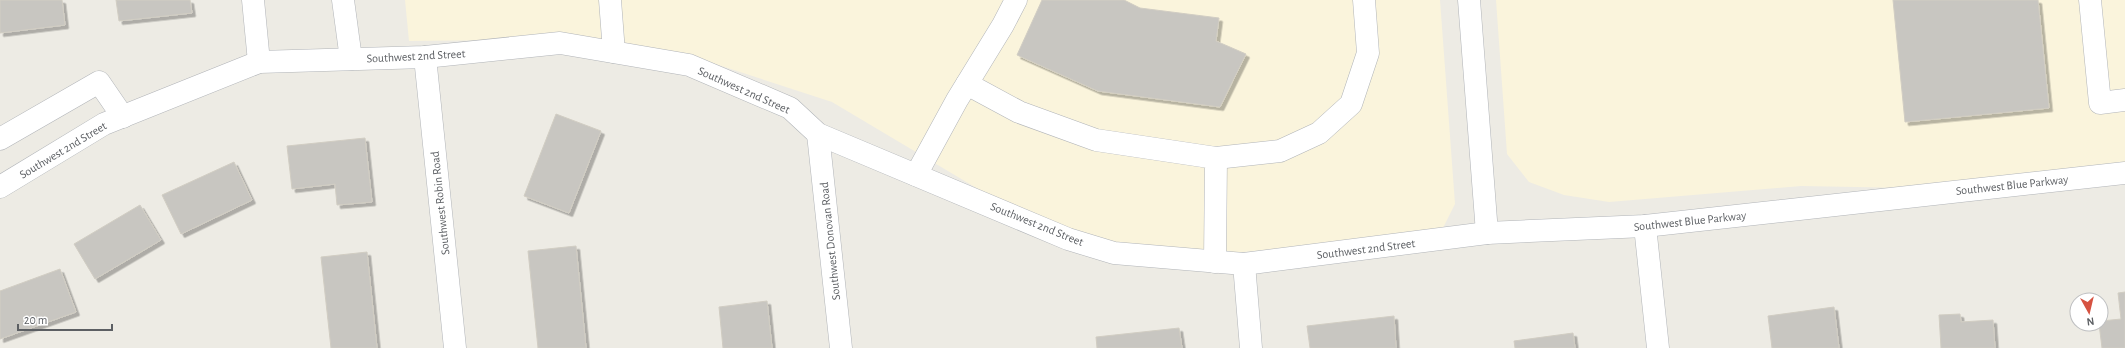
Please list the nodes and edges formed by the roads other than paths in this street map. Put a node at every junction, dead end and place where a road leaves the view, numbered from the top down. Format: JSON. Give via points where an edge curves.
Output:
{"nodes":[{"id":1,"x":253,"y":0,"type":"edge"},
{"id":2,"x":343,"y":0,"type":"edge"},
{"id":3,"x":610,"y":0,"type":"edge"},
{"id":4,"x":1016,"y":0,"type":"edge"},
{"id":5,"x":1364,"y":0,"type":"edge"},
{"id":6,"x":1469,"y":0,"type":"edge"},
{"id":7,"x":2090,"y":0,"type":"edge"},
{"id":8,"x":614,"y":52,"type":"junction"},
{"id":9,"x":425,"y":57,"type":"junction"},
{"id":10,"x":351,"y":59,"type":"junction"},
{"id":11,"x":259,"y":62,"type":"junction"},
{"id":12,"x":967,"y":84,"type":"junction"},
{"id":13,"x":2125,"y":100,"type":"edge"},
{"id":14,"x":123,"y":117,"type":"junction"},
{"id":15,"x":818,"y":134,"type":"junction"},
{"id":16,"x":0,"y":139,"type":"edge"},
{"id":17,"x":1216,"y":158,"type":"junction"},
{"id":18,"x":2125,"y":173,"type":"edge"},
{"id":19,"x":916,"y":175,"type":"junction"},
{"id":20,"x":0,"y":187,"type":"edge"},
{"id":21,"x":1645,"y":226,"type":"junction"},
{"id":22,"x":1487,"y":234,"type":"junction"},
{"id":23,"x":1215,"y":262,"type":"junction"},
{"id":24,"x":1244,"y":264,"type":"junction"},
{"id":25,"x":455,"y":348,"type":"edge"},
{"id":26,"x":842,"y":348,"type":"edge"},
{"id":27,"x":1251,"y":348,"type":"edge"},
{"id":28,"x":1658,"y":348,"type":"edge"}],
"edges":[{"from":1,"to":11,"type":"street"},
{"from":2,"to":10,"type":"street"},
{"from":3,"to":8,"type":"street"},
{"from":4,"to":12,"type":"street","via":[[1004,25]]},
{"from":5,"to":17,"type":"street","via":[[1368,53],[1351,104],[1319,133],[1280,151]]},
{"from":6,"to":22,"type":"street"},
{"from":7,"to":13,"type":"street","via":[[2100,103]]},
{"from":8,"to":9,"type":"street","name":"Southwest 2nd Street","via":[[560,43]]},
{"from":8,"to":15,"type":"street","name":"Southwest 2nd Street","via":[[689,65],[790,108]]},
{"from":9,"to":10,"type":"street","name":"Southwest 2nd Street"},
{"from":9,"to":25,"type":"street","name":"Southwest Robin Road"},
{"from":10,"to":11,"type":"street","name":"Southwest 2nd Street"},
{"from":11,"to":14,"type":"street","name":"Southwest 2nd Street"},
{"from":12,"to":17,"type":"street","via":[[1019,112],[1096,140]]},
{"from":12,"to":19,"type":"street"},
{"from":14,"to":16,"type":"street","via":[[99,82]]},
{"from":14,"to":20,"type":"street","name":"Southwest 2nd Street","via":[[104,124]]},
{"from":15,"to":19,"type":"street","name":"Southwest 2nd Street"},
{"from":15,"to":26,"type":"street","name":"Southwest Donovan Road"},
{"from":17,"to":23,"type":"street"},
{"from":18,"to":21,"type":"street","name":"Southwest Blue Parkway"},
{"from":19,"to":23,"type":"street","name":"Southwest 2nd Street","via":[[1068,239],[1114,253]]},
{"from":21,"to":22,"type":"street","name":"Southwest Blue Parkway"},
{"from":21,"to":28,"type":"street"},
{"from":22,"to":24,"type":"street","name":"Southwest 2nd Street"},
{"from":23,"to":24,"type":"street","name":"Southwest 2nd Street"},
{"from":24,"to":27,"type":"street"}]}
